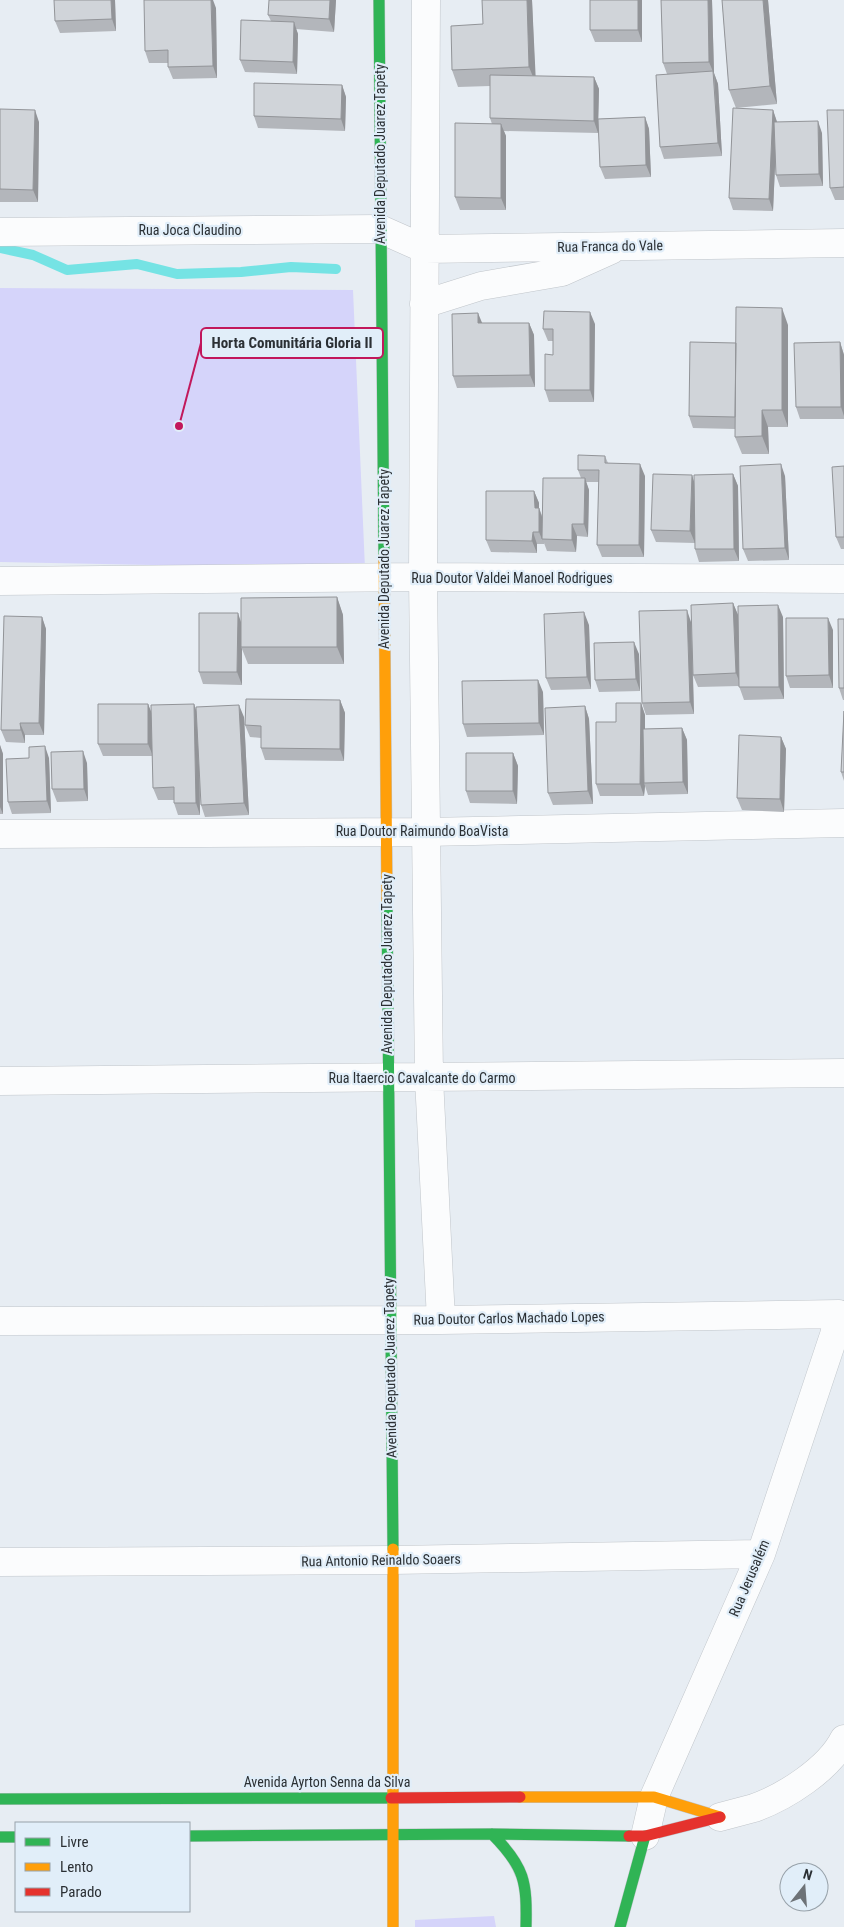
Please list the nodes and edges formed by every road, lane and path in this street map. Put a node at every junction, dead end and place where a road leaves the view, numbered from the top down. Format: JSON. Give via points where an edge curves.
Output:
{"nodes":[{"id":1,"x":379,"y":0,"type":"edge"},
{"id":2,"x":426,"y":0,"type":"edge"},
{"id":3,"x":380,"y":229,"type":"junction"},
{"id":4,"x":0,"y":232,"type":"edge"},
{"id":5,"x":844,"y":243,"type":"edge"},
{"id":6,"x":622,"y":246,"type":"junction"},
{"id":7,"x":425,"y":248,"type":"junction"},
{"id":8,"x":424,"y":304,"type":"junction"},
{"id":9,"x":422,"y":577,"type":"junction"},
{"id":10,"x":384,"y":578,"type":"junction"},
{"id":11,"x":844,"y":579,"type":"edge"},
{"id":12,"x":0,"y":581,"type":"edge"},
{"id":13,"x":844,"y":823,"type":"edge"},
{"id":14,"x":385,"y":831,"type":"junction"},
{"id":15,"x":426,"y":832,"type":"junction"},
{"id":16,"x":0,"y":834,"type":"edge"},
{"id":17,"x":844,"y":1073,"type":"edge"},
{"id":18,"x":388,"y":1078,"type":"junction"},
{"id":19,"x":429,"y":1078,"type":"junction"},
{"id":20,"x":0,"y":1081,"type":"edge"},
{"id":21,"x":839,"y":1314,"type":"joint"},
{"id":22,"x":390,"y":1319,"type":"junction"},
{"id":23,"x":441,"y":1320,"type":"junction"},
{"id":24,"x":0,"y":1321,"type":"edge"},
{"id":25,"x":761,"y":1554,"type":"junction"},
{"id":26,"x":393,"y":1560,"type":"junction"},
{"id":27,"x":0,"y":1562,"type":"edge"},
{"id":28,"x":844,"y":1739,"type":"edge"},
{"id":29,"x":394,"y":1797,"type":"junction"},
{"id":30,"x":654,"y":1797,"type":"junction"},
{"id":31,"x":0,"y":1799,"type":"edge"},
{"id":32,"x":720,"y":1816,"type":"junction"},
{"id":33,"x":492,"y":1834,"type":"junction"},
{"id":34,"x":392,"y":1835,"type":"junction"},
{"id":35,"x":190,"y":1836,"type":"edge"},
{"id":36,"x":645,"y":1836,"type":"junction"},
{"id":37,"x":0,"y":1837,"type":"edge"},
{"id":38,"x":15,"y":1837,"type":"edge"},
{"id":39,"x":393,"y":1927,"type":"edge"},
{"id":40,"x":526,"y":1927,"type":"edge"},
{"id":41,"x":620,"y":1927,"type":"edge"}],
"edges":[{"from":1,"to":3,"type":"street","name":"Avenida Deputado Juarez Tapety"},
{"from":2,"to":7,"type":"street"},
{"from":3,"to":4,"type":"street","name":"Rua Joca Claudino"},
{"from":3,"to":7,"type":"street","name":"Rua Franca do Vale"},
{"from":3,"to":10,"type":"street","name":"Avenida Deputado Juarez Tapety"},
{"from":5,"to":6,"type":"street","name":"Rua Franca do Vale"},
{"from":6,"to":7,"type":"street","name":"Rua Franca do Vale"},
{"from":6,"to":8,"type":"street","via":[[562,272],[481,286]]},
{"from":7,"to":8,"type":"street"},
{"from":8,"to":9,"type":"street"},
{"from":9,"to":10,"type":"street","name":"Rua Doutor Valdei Manoel Rodrigues"},
{"from":9,"to":11,"type":"street","name":"Rua Doutor Valdei Manoel Rodrigues"},
{"from":9,"to":15,"type":"street"},
{"from":10,"to":12,"type":"street","name":"Rua Doutor Valdei Manoel Rodrigues"},
{"from":10,"to":14,"type":"street","name":"Avenida Deputado Juarez Tapety"},
{"from":13,"to":15,"type":"street","name":"Rua Doutor Raimundo BoaVista"},
{"from":14,"to":15,"type":"street","name":"Rua Doutor Raimundo BoaVista"},
{"from":14,"to":16,"type":"street","name":"Rua Doutor Raimundo BoaVista"},
{"from":14,"to":18,"type":"street","name":"Avenida Deputado Juarez Tapety"},
{"from":15,"to":19,"type":"street"},
{"from":17,"to":19,"type":"street","name":"Rua Itaercio Cavalcante do Carmo"},
{"from":18,"to":19,"type":"street","name":"Rua Itaercio Cavalcante do Carmo"},
{"from":18,"to":20,"type":"street","name":"Rua Itaercio Cavalcante do Carmo"},
{"from":18,"to":22,"type":"street","name":"Avenida Deputado Juarez Tapety"},
{"from":19,"to":23,"type":"street"},
{"from":21,"to":23,"type":"street","name":"Rua Doutor Carlos Machado Lopes"},
{"from":21,"to":25,"type":"street","name":"Rua Jerusalém"},
{"from":22,"to":23,"type":"street","name":"Rua Doutor Carlos Machado Lopes"},
{"from":22,"to":24,"type":"street","name":"Rua Doutor Carlos Machado Lopes"},
{"from":22,"to":26,"type":"street","name":"Avenida Deputado Juarez Tapety"},
{"from":25,"to":26,"type":"street","name":"Rua Antonio Reinaldo Soaers"},
{"from":25,"to":30,"type":"street","name":"Rua Jerusalém"},
{"from":26,"to":27,"type":"street","name":"Rua Antonio Reinaldo Soaers"},
{"from":26,"to":29,"type":"street","name":"Avenida Deputado Juarez Tapety"},
{"from":28,"to":32,"type":"street","via":[[823,1766],[782,1794],[754,1807]]},
{"from":29,"to":30,"type":"street","name":"Avenida Ayrton Senna da Silva"},
{"from":29,"to":31,"type":"street","name":"Avenida Ayrton Senna da Silva"},
{"from":29,"to":34,"type":"street","name":"Avenida Deputado Juarez Tapety"},
{"from":30,"to":32,"type":"street","name":"Avenida Ayrton Senna da Silva"},
{"from":30,"to":36,"type":"street","name":"Rua Jerusalém"},
{"from":32,"to":36,"type":"street"},
{"from":33,"to":34,"type":"street"},
{"from":33,"to":36,"type":"street"},
{"from":33,"to":40,"type":"street","via":[[508,1848],[520,1868],[526,1890]]},
{"from":34,"to":35,"type":"street"},
{"from":34,"to":39,"type":"street","name":"Avenida Deputado Juarez Tapety"},
{"from":36,"to":41,"type":"street"},
{"from":37,"to":38,"type":"street"}]}
